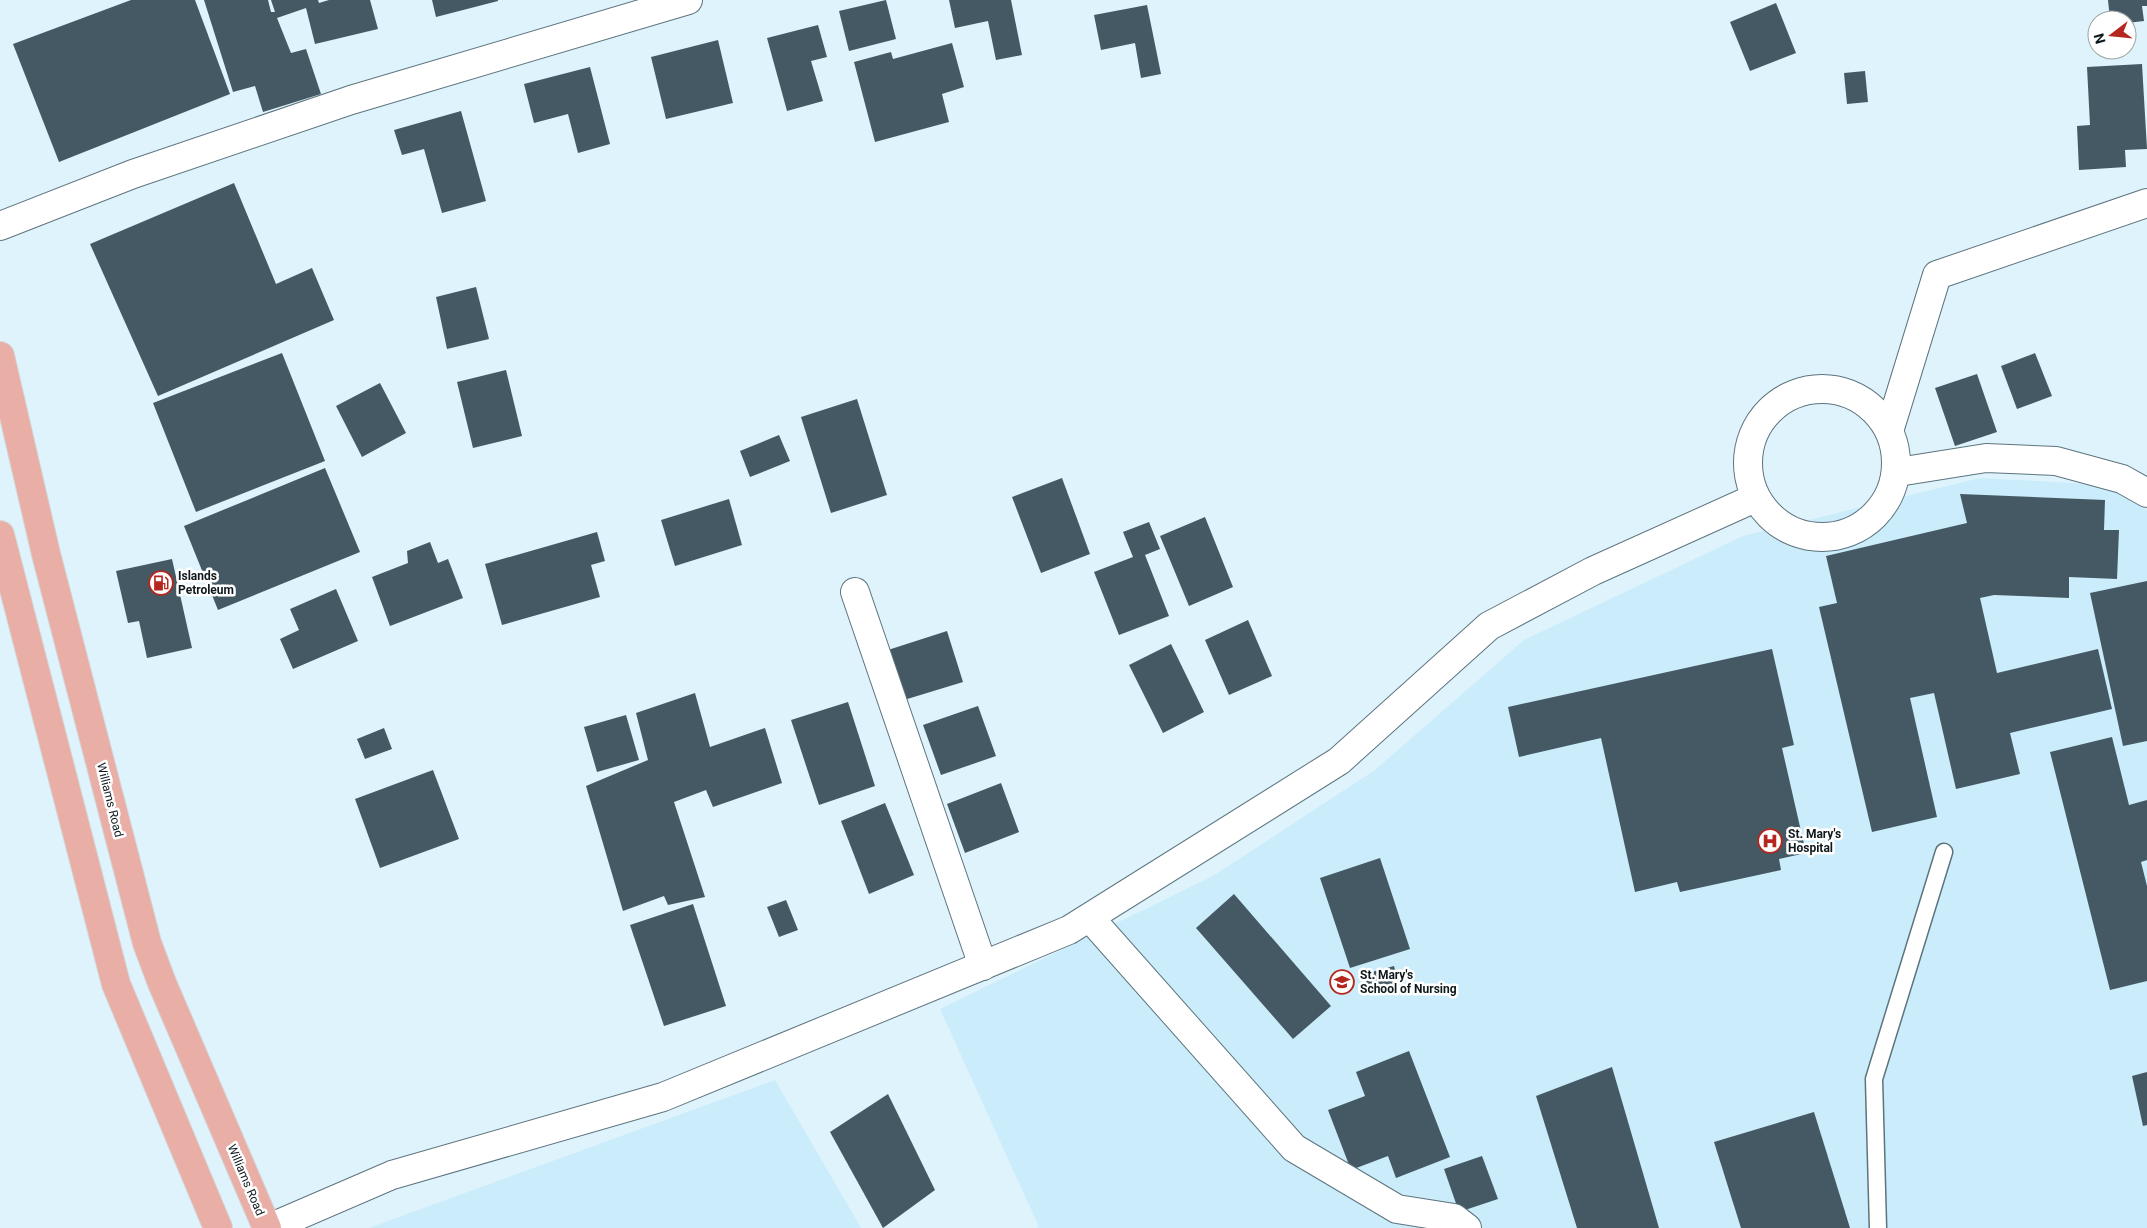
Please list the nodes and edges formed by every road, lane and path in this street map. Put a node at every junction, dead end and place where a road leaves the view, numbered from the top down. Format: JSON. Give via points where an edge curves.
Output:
{"nodes":[{"id":1,"x":688,"y":0,"type":"edge"},
{"id":2,"x":2147,"y":203,"type":"edge"},
{"id":3,"x":0,"y":226,"type":"edge"},
{"id":4,"x":0,"y":356,"type":"edge"},
{"id":5,"x":1890,"y":428,"type":"junction"},
{"id":6,"x":1898,"y":472,"type":"junction"},
{"id":7,"x":2147,"y":493,"type":"edge"},
{"id":8,"x":1755,"y":498,"type":"junction"},
{"id":9,"x":0,"y":535,"type":"edge"},
{"id":10,"x":855,"y":592,"type":"dead end"},
{"id":11,"x":1944,"y":852,"type":"dead end"},
{"id":12,"x":1090,"y":918,"type":"junction"},
{"id":13,"x":983,"y":966,"type":"junction"},
{"id":14,"x":218,"y":1228,"type":"edge"},
{"id":15,"x":268,"y":1228,"type":"edge"},
{"id":16,"x":1466,"y":1228,"type":"edge"},
{"id":17,"x":1878,"y":1228,"type":"edge"}],
"edges":[{"from":1,"to":3,"type":"street","via":[[351,100],[133,174]]},
{"from":2,"to":5,"type":"street","via":[[1937,275]]},
{"from":4,"to":15,"type":"main road","name":"Williams Road","via":[[46,554],[147,943]]},
{"from":5,"to":6,"type":"street"},
{"from":5,"to":8,"type":"street","via":[[1860,396],[1804,389],[1762,416],[1746,458]]},
{"from":6,"to":7,"type":"street","via":[[1986,458],[2056,461],[2122,479]]},
{"from":6,"to":8,"type":"street","via":[[1884,509],[1837,538],[1788,532],[1763,511]]},
{"from":8,"to":12,"type":"street","via":[[1593,571],[1489,626],[1338,761]]},
{"from":9,"to":14,"type":"main road","via":[[116,984]]},
{"from":10,"to":13,"type":"street"},
{"from":11,"to":17,"type":"lane","via":[[1874,1079]]},
{"from":12,"to":13,"type":"street"},
{"from":12,"to":16,"type":"street","via":[[1294,1148],[1397,1209],[1454,1218]]},
{"from":13,"to":15,"type":"street","via":[[663,1097],[392,1175]]}]}
